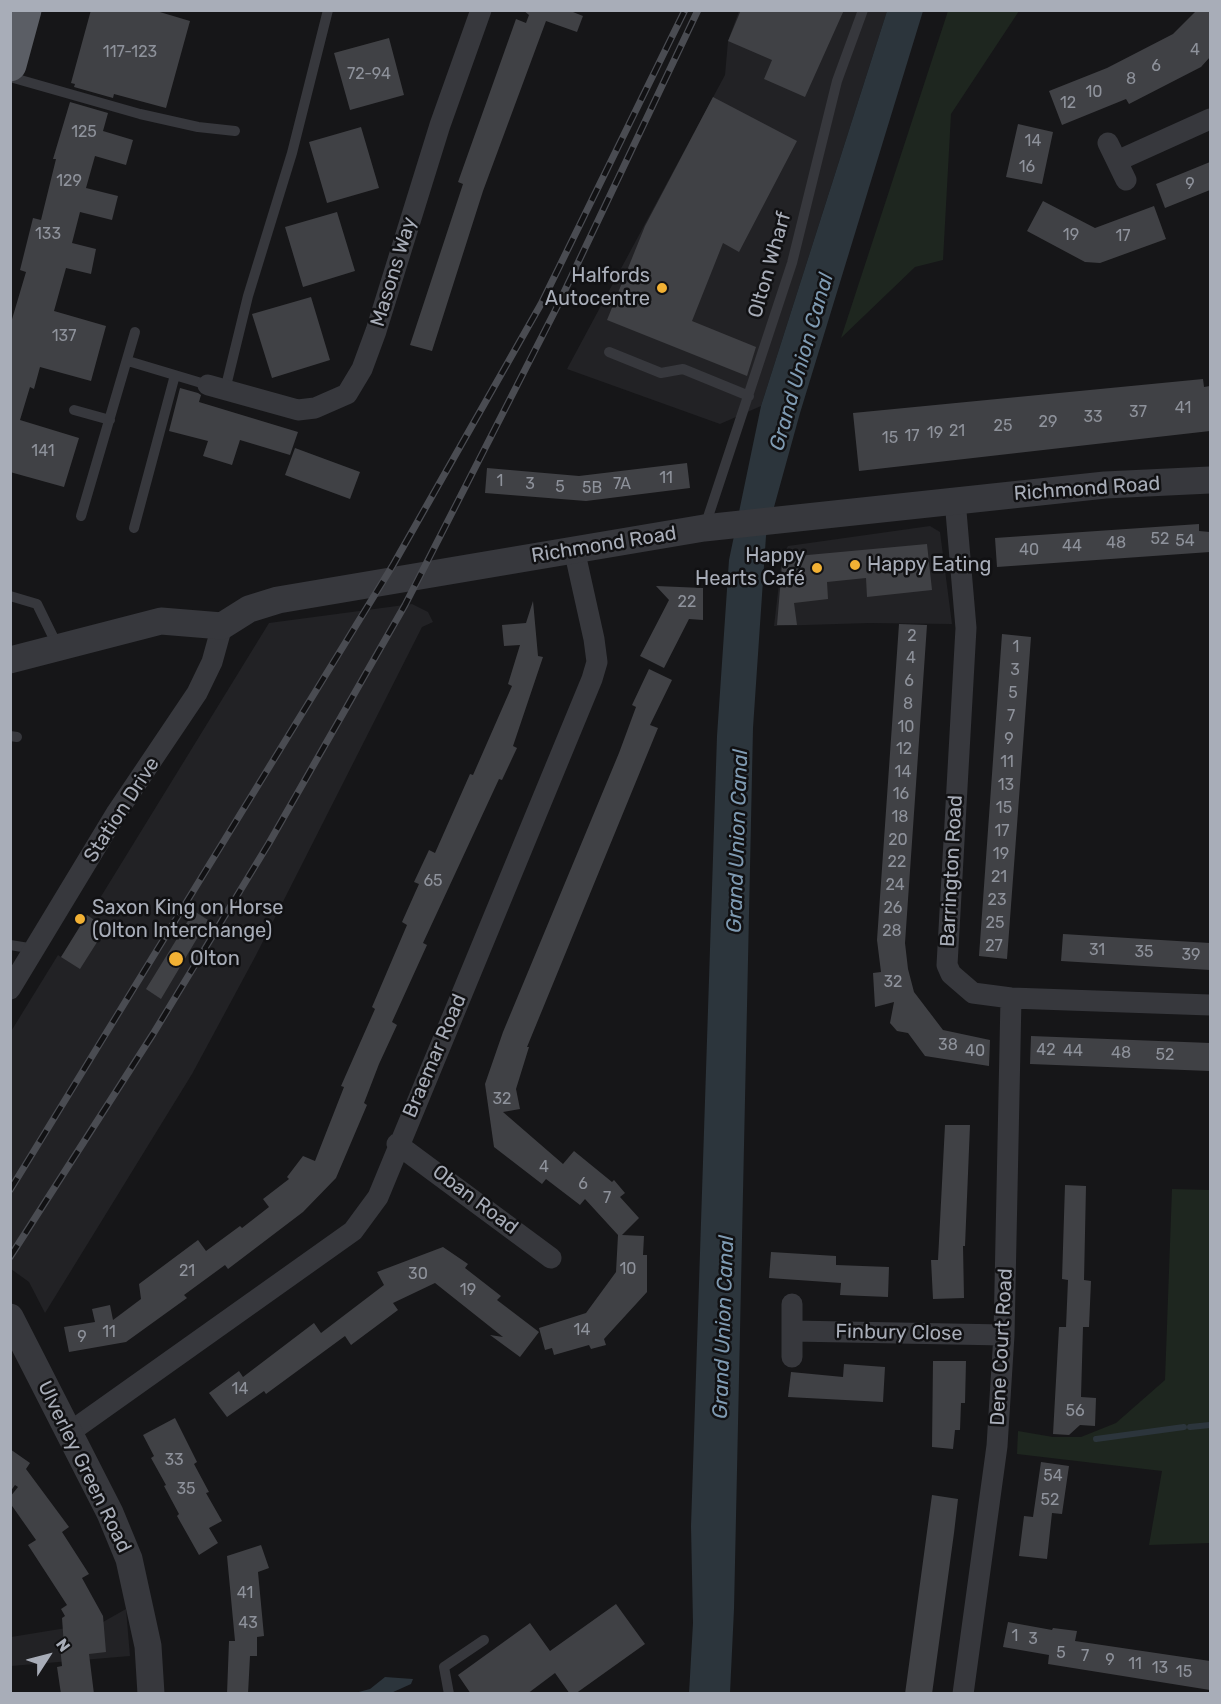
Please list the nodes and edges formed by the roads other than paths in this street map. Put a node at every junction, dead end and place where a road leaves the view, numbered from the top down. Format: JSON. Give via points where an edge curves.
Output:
{"nodes":[{"id":1,"x":25,"y":10,"type":"edge"},
{"id":2,"x":328,"y":10,"type":"edge"},
{"id":3,"x":482,"y":10,"type":"edge"},
{"id":4,"x":863,"y":10,"type":"edge"},
{"id":5,"x":12,"y":53,"type":"edge"},
{"id":6,"x":10,"y":77,"type":"edge"},
{"id":7,"x":1210,"y":119,"type":"edge"},
{"id":8,"x":235,"y":131,"type":"dead end"},
{"id":9,"x":1126,"y":180,"type":"dead end"},
{"id":10,"x":135,"y":332,"type":"dead end"},
{"id":11,"x":609,"y":352,"type":"dead end"},
{"id":12,"x":128,"y":361,"type":"junction"},
{"id":13,"x":175,"y":375,"type":"junction"},
{"id":14,"x":217,"y":387,"type":"junction"},
{"id":15,"x":749,"y":396,"type":"junction"},
{"id":16,"x":74,"y":410,"type":"dead end"},
{"id":17,"x":110,"y":420,"type":"junction"},
{"id":18,"x":1210,"y":480,"type":"edge"},
{"id":19,"x":955,"y":500,"type":"junction"},
{"id":20,"x":81,"y":516,"type":"dead end"},
{"id":21,"x":717,"y":527,"type":"junction"},
{"id":22,"x":134,"y":528,"type":"dead end"},
{"id":23,"x":574,"y":549,"type":"junction"},
{"id":24,"x":10,"y":596,"type":"edge"},
{"id":25,"x":222,"y":626,"type":"junction"},
{"id":26,"x":58,"y":648,"type":"junction"},
{"id":27,"x":10,"y":660,"type":"edge"},
{"id":28,"x":10,"y":945,"type":"edge"},
{"id":29,"x":35,"y":949,"type":"junction"},
{"id":30,"x":10,"y":989,"type":"edge"},
{"id":31,"x":1011,"y":998,"type":"junction"},
{"id":32,"x":1210,"y":1005,"type":"edge"},
{"id":33,"x":398,"y":1144,"type":"junction"},
{"id":34,"x":551,"y":1258,"type":"dead end"},
{"id":35,"x":792,"y":1304,"type":"dead end"},
{"id":36,"x":10,"y":1317,"type":"edge"},
{"id":37,"x":793,"y":1330,"type":"junction"},
{"id":38,"x":1004,"y":1335,"type":"junction"},
{"id":39,"x":792,"y":1357,"type":"dead end"},
{"id":40,"x":70,"y":1432,"type":"junction"},
{"id":41,"x":484,"y":1640,"type":"dead end"},
{"id":42,"x":963,"y":1693,"type":"edge"},
{"id":43,"x":151,"y":1694,"type":"edge"},
{"id":44,"x":449,"y":1694,"type":"edge"},
{"id":45,"x":969,"y":1694,"type":"edge"}],
"edges":[{"from":1,"to":5,"type":"highway"},
{"from":2,"to":14,"type":"lane","via":[[292,153]]},
{"from":3,"to":14,"type":"street","name":"Masons Way","via":[[440,125],[376,331],[362,369],[347,394],[315,408],[298,410]]},
{"from":4,"to":15,"type":"lane","name":"Olton Wharf","via":[[837,81],[792,263]]},
{"from":6,"to":8,"type":"lane","via":[[140,114]]},
{"from":7,"to":9,"type":"street","via":[[1112,152]]},
{"from":10,"to":12,"type":"lane"},
{"from":11,"to":15,"type":"lane","via":[[661,373],[683,369]]},
{"from":12,"to":13,"type":"lane"},
{"from":12,"to":17,"type":"lane"},
{"from":13,"to":14,"type":"lane"},
{"from":13,"to":22,"type":"lane"},
{"from":15,"to":21,"type":"lane","name":"Olton Wharf"},
{"from":16,"to":17,"type":"lane"},
{"from":17,"to":20,"type":"lane"},
{"from":18,"to":19,"type":"street","name":"Richmond Road","via":[[1105,485]]},
{"from":19,"to":21,"type":"street","name":"Richmond Road","via":[[841,509]]},
{"from":19,"to":31,"type":"street","name":"Barrington Road","via":[[966,628],[947,965],[961,986],[973,993]]},
{"from":21,"to":23,"type":"street","name":"Richmond Road"},
{"from":23,"to":25,"type":"street","name":"Richmond Road","via":[[278,600],[249,609]]},
{"from":23,"to":33,"type":"street","name":"Braemar Road","via":[[594,639],[597,662],[592,679]]},
{"from":24,"to":26,"type":"lane","via":[[37,604]]},
{"from":25,"to":26,"type":"street","via":[[161,621]]},
{"from":25,"to":29,"type":"street","name":"Station Drive","via":[[212,662],[197,693],[117,812]]},
{"from":26,"to":27,"type":"street"},
{"from":28,"to":29,"type":"lane"},
{"from":29,"to":30,"type":"street","name":"Station Drive"},
{"from":31,"to":32,"type":"street","name":"Barrington Road"},
{"from":31,"to":38,"type":"street","name":"Dene Court Road"},
{"from":33,"to":34,"type":"street","name":"Oban Road"},
{"from":33,"to":40,"type":"street","name":"Braemar Road","via":[[378,1197],[353,1231]]},
{"from":35,"to":37,"type":"street"},
{"from":36,"to":40,"type":"street","name":"Ulverley Green Road"},
{"from":37,"to":38,"type":"street","name":"Finbury Close"},
{"from":37,"to":39,"type":"street"},
{"from":38,"to":42,"type":"street","name":"Dene Court Road","via":[[997,1446]]},
{"from":40,"to":43,"type":"street","name":"Ulverley Green Road","via":[[129,1559],[148,1646]]},
{"from":41,"to":44,"type":"lane","via":[[444,1667]]},
{"from":42,"to":45,"type":"street"}]}
